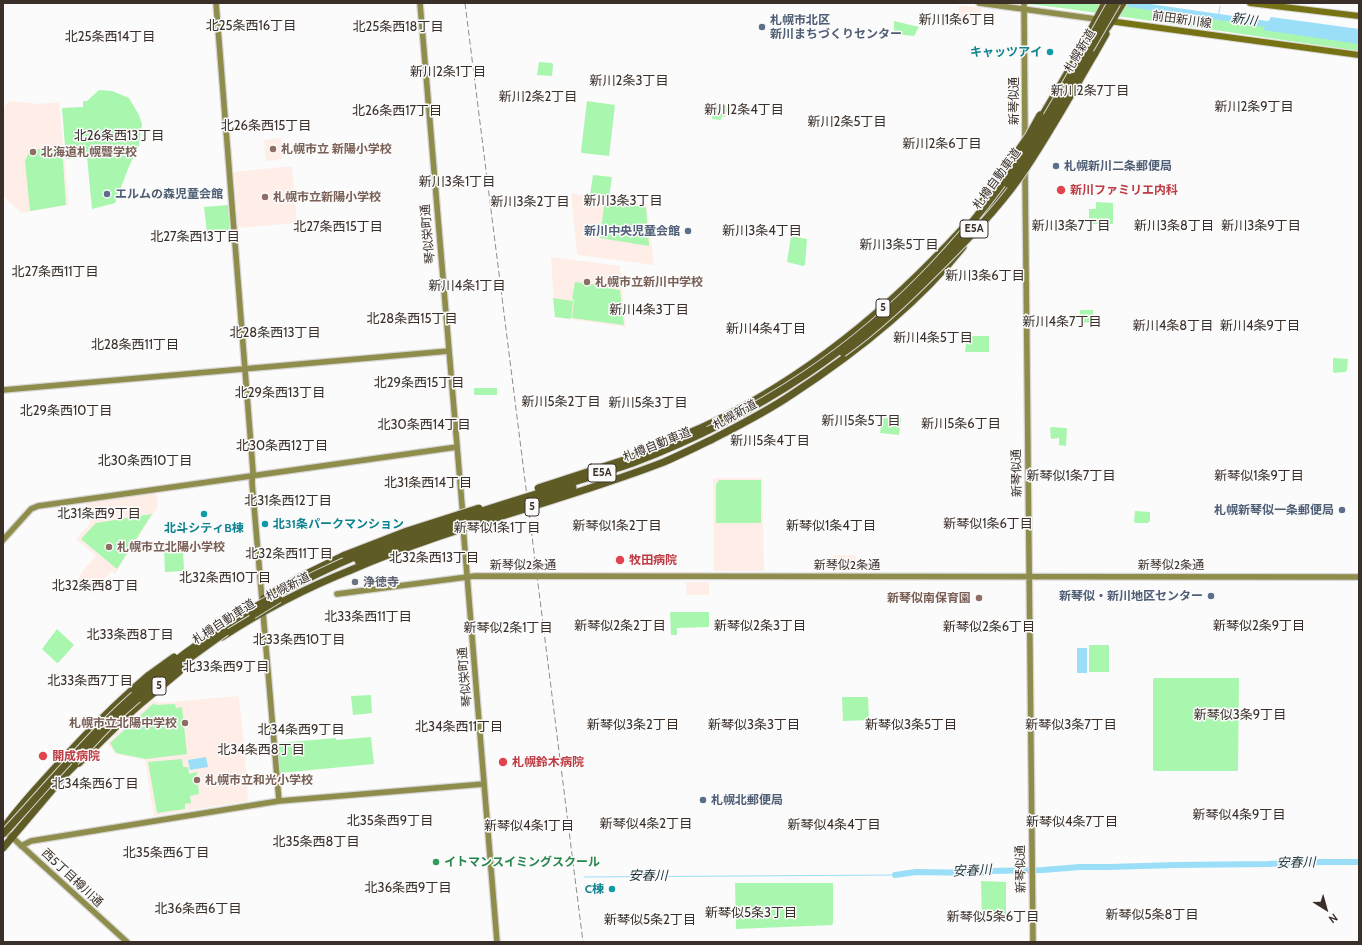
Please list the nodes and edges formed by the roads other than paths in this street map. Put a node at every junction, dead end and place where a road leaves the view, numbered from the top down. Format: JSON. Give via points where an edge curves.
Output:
{"nodes":[{"id":1,"x":216,"y":3,"type":"edge"},
{"id":2,"x":420,"y":3,"type":"edge"},
{"id":3,"x":979,"y":3,"type":"edge"},
{"id":4,"x":1105,"y":3,"type":"edge"},
{"id":5,"x":1111,"y":3,"type":"edge"},
{"id":6,"x":1117,"y":3,"type":"edge"},
{"id":7,"x":1123,"y":3,"type":"edge"},
{"id":8,"x":1250,"y":3,"type":"edge"},
{"id":9,"x":1024,"y":5,"type":"edge"},
{"id":10,"x":1359,"y":16,"type":"edge"},
{"id":11,"x":1096,"y":19,"type":"junction"},
{"id":12,"x":1112,"y":21,"type":"junction"},
{"id":13,"x":1359,"y":56,"type":"edge"},
{"id":14,"x":1075,"y":60,"type":"junction"},
{"id":15,"x":1063,"y":74,"type":"junction"},
{"id":16,"x":1025,"y":145,"type":"junction"},
{"id":17,"x":1025,"y":163,"type":"junction"},
{"id":18,"x":944,"y":254,"type":"junction"},
{"id":19,"x":936,"y":271,"type":"junction"},
{"id":20,"x":449,"y":351,"type":"junction"},
{"id":21,"x":245,"y":369,"type":"junction"},
{"id":22,"x":3,"y":390,"type":"edge"},
{"id":23,"x":457,"y":447,"type":"junction"},
{"id":24,"x":252,"y":475,"type":"junction"},
{"id":25,"x":3,"y":540,"type":"edge"},
{"id":26,"x":467,"y":576,"type":"junction"},
{"id":27,"x":1029,"y":576,"type":"junction"},
{"id":28,"x":1359,"y":577,"type":"edge"},
{"id":29,"x":337,"y":594,"type":"dead end"},
{"id":30,"x":262,"y":600,"type":"junction"},
{"id":31,"x":263,"y":612,"type":"junction"},
{"id":32,"x":233,"y":627,"type":"junction"},
{"id":33,"x":213,"y":635,"type":"junction"},
{"id":34,"x":64,"y":776,"type":"junction"},
{"id":35,"x":484,"y":784,"type":"junction"},
{"id":36,"x":279,"y":801,"type":"junction"},
{"id":37,"x":3,"y":829,"type":"edge"},
{"id":38,"x":3,"y":834,"type":"edge"},
{"id":39,"x":12,"y":838,"type":"junction"},
{"id":40,"x":3,"y":840,"type":"edge"},
{"id":41,"x":21,"y":846,"type":"junction"},
{"id":42,"x":3,"y":848,"type":"edge"},
{"id":43,"x":127,"y":942,"type":"edge"},
{"id":44,"x":497,"y":942,"type":"edge"},
{"id":45,"x":1033,"y":942,"type":"edge"}],
"edges":[{"from":1,"to":21,"type":"street"},
{"from":2,"to":20,"type":"street","name":"琴似栄町通"},
{"from":3,"to":9,"type":"street"},
{"from":4,"to":11,"type":"highway","name":"札幌新道","number":"5"},
{"from":5,"to":18,"type":"highway","name":"札樽自動車道","number":"E5A","bridge":true,"via":[[1018,161]]},
{"from":6,"to":19,"type":"highway","name":"札樽自動車道","number":"E5A","bridge":true,"via":[[1023,163],[976,225]]},
{"from":7,"to":12,"type":"highway","name":"札幌新道","number":"5"},
{"from":8,"to":10,"type":"main road"},
{"from":9,"to":11,"type":"street"},
{"from":9,"to":16,"type":"street","name":"新琴似通"},
{"from":11,"to":12,"type":"main road","name":"前田新川線"},
{"from":11,"to":14,"type":"highway","name":"札幌新道","number":"5"},
{"from":11,"to":15,"type":"highway","via":[[1088,25]]},
{"from":12,"to":13,"type":"main road","name":"前田新川線"},
{"from":12,"to":17,"type":"highway","name":"札幌新道","number":"5"},
{"from":12,"to":19,"type":"highway","bridge":true,"via":[[1017,181],[976,231]]},
{"from":14,"to":15,"type":"highway"},
{"from":14,"to":16,"type":"highway","name":"札幌新道","number":"5"},
{"from":15,"to":18,"type":"highway","bridge":true,"via":[[1011,161]]},
{"from":16,"to":17,"type":"street","name":"新琴似通"},
{"from":16,"to":30,"type":"highway","name":"札幌新道","number":"5","bridge":true,"via":[[969,221],[888,304],[837,346],[748,404],[703,427],[630,458],[408,531],[345,555],[300,577]]},
{"from":17,"to":27,"type":"street","name":"新琴似通"},
{"from":17,"to":31,"type":"highway","name":"札幌新道","number":"5","bridge":true,"via":[[1000,202],[948,267],[842,360],[771,408],[712,440],[665,461],[410,547],[310,587]]},
{"from":18,"to":33,"type":"highway","name":"札樽自動車道","number":"E5A","bridge":true,"via":[[854,340],[769,398],[704,433],[631,464],[374,550],[316,574],[265,601]]},
{"from":19,"to":32,"type":"highway","name":"札樽自動車道","number":"E5A","bridge":true,"via":[[894,311],[807,379],[709,436],[632,468],[373,555],[280,598]]},
{"from":20,"to":21,"type":"street"},
{"from":20,"to":23,"type":"street","name":"琴似栄町通"},
{"from":21,"to":22,"type":"street"},
{"from":21,"to":24,"type":"street"},
{"from":23,"to":24,"type":"street"},
{"from":23,"to":26,"type":"street","name":"琴似栄町通"},
{"from":24,"to":25,"type":"street","via":[[35,506]]},
{"from":24,"to":30,"type":"street"},
{"from":26,"to":27,"type":"street","name":"新琴似2条通"},
{"from":26,"to":29,"type":"street","name":"新琴似2条通"},
{"from":26,"to":35,"type":"street","name":"琴似栄町通"},
{"from":27,"to":28,"type":"street","name":"新琴似2条通"},
{"from":27,"to":45,"type":"street","name":"新琴似通"},
{"from":30,"to":31,"type":"street"},
{"from":30,"to":37,"type":"highway","name":"札幌新道","number":"5","via":[[191,645],[134,693]]},
{"from":31,"to":34,"type":"highway","name":"札幌新道","number":"5","via":[[222,637],[135,705]]},
{"from":31,"to":36,"type":"street"},
{"from":32,"to":34,"type":"highway","bridge":true,"via":[[127,716]]},
{"from":32,"to":40,"type":"highway","name":"札樽自動車道","number":"E5A","bridge":true,"via":[[170,673],[124,711]]},
{"from":33,"to":37,"type":"highway","bridge":true,"via":[[181,652],[149,674],[72,750]]},
{"from":33,"to":38,"type":"highway","name":"札樽自動車道","number":"E5A","bridge":true,"via":[[161,673],[120,708]]},
{"from":34,"to":39,"type":"highway","name":"札幌新道","number":"5"},
{"from":35,"to":36,"type":"street"},
{"from":35,"to":44,"type":"street","name":"琴似栄町通"},
{"from":36,"to":41,"type":"street","via":[[31,840]]},
{"from":37,"to":39,"type":"street","name":"西5丁目樽川通"},
{"from":39,"to":41,"type":"street","name":"西5丁目樽川通"},
{"from":39,"to":42,"type":"highway","name":"札幌新道","number":"5"},
{"from":41,"to":43,"type":"street","name":"西5丁目樽川通"}]}
